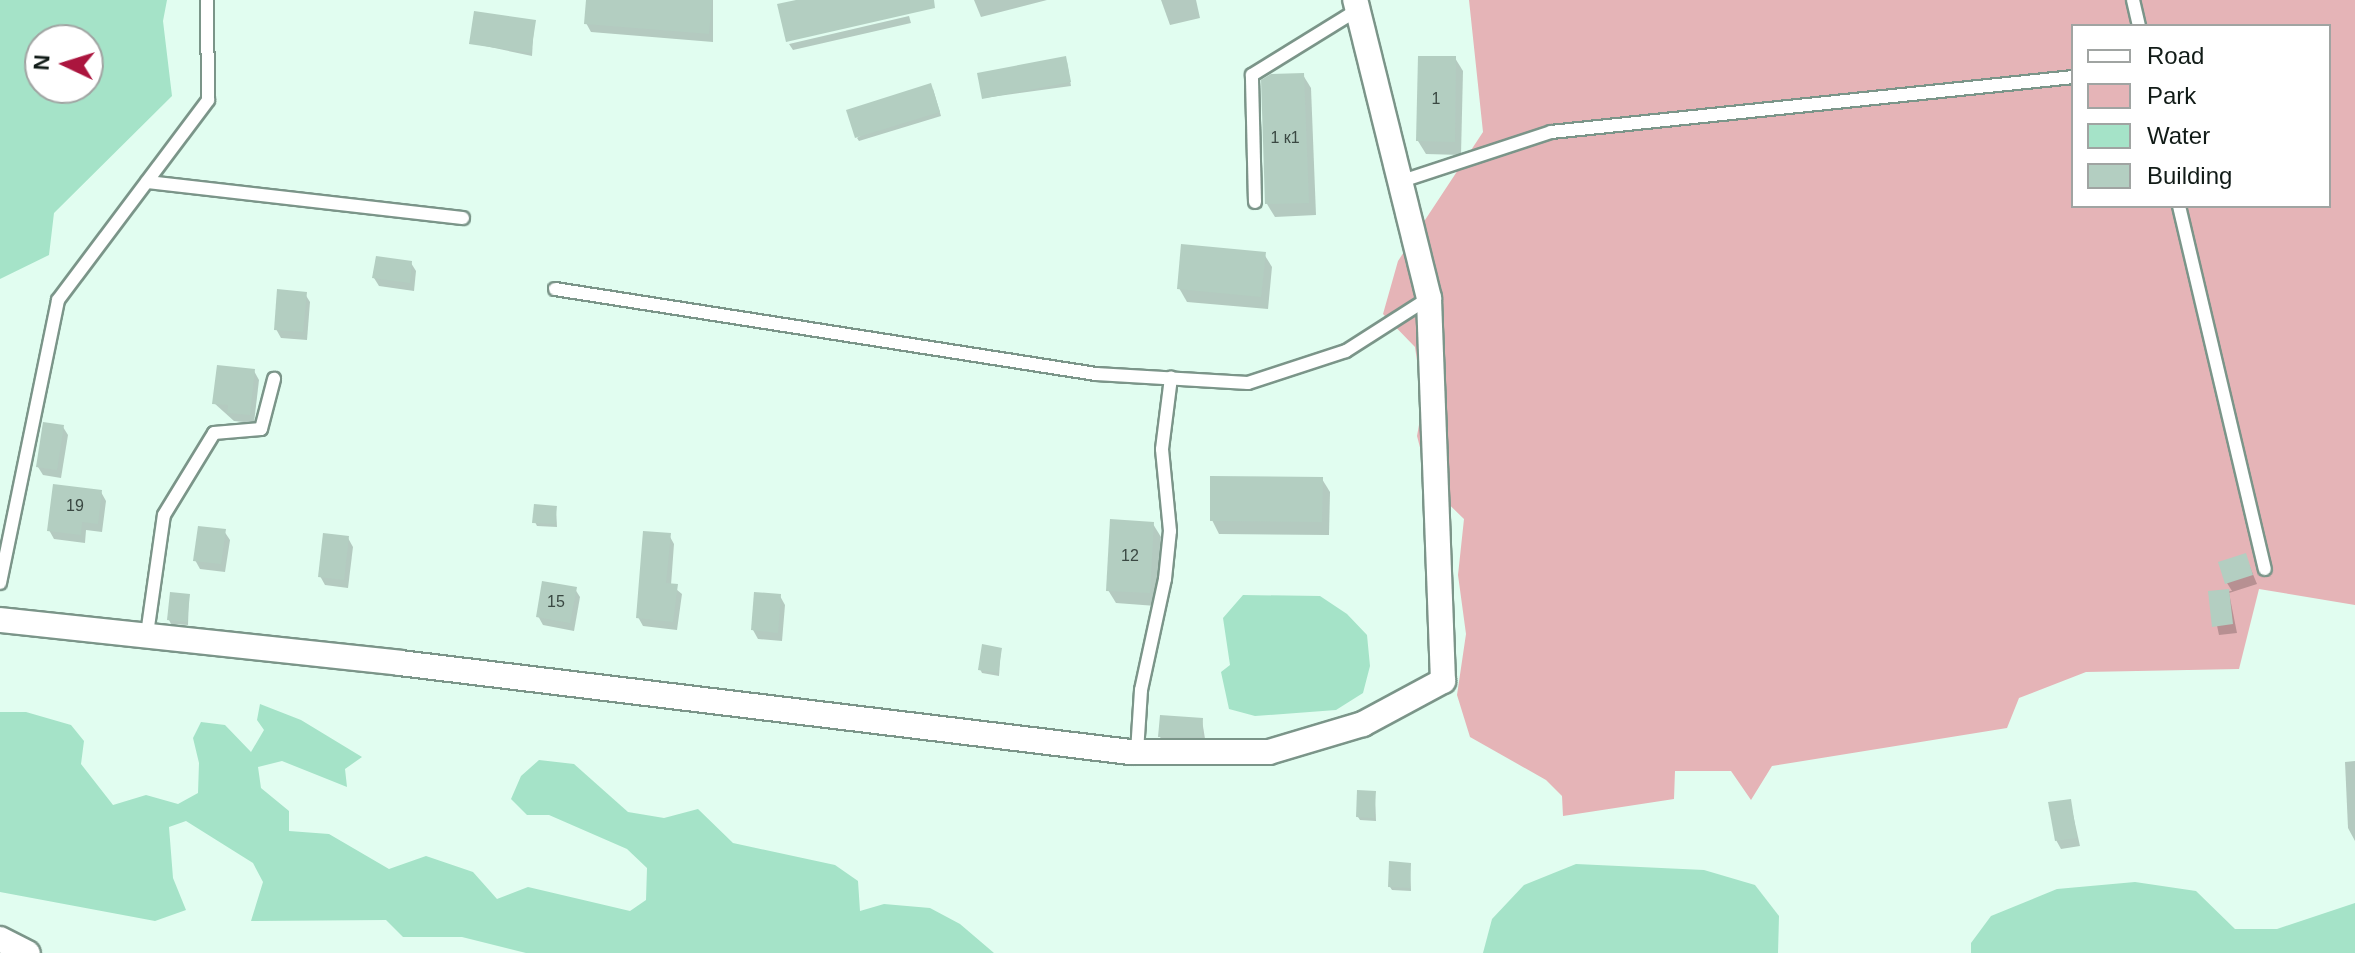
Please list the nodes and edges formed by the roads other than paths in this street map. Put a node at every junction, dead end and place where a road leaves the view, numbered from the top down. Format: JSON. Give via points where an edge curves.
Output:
{"nodes":[{"id":1,"x":207,"y":0,"type":"edge"},
{"id":2,"x":2133,"y":0,"type":"edge"},
{"id":3,"x":1357,"y":4,"type":"edge"},
{"id":4,"x":2139,"y":24,"type":"edge"},
{"id":5,"x":2071,"y":77,"type":"edge"},
{"id":6,"x":1402,"y":181,"type":"junction"},
{"id":7,"x":147,"y":182,"type":"junction"},
{"id":8,"x":1255,"y":202,"type":"dead end"},
{"id":9,"x":2179,"y":208,"type":"edge"},
{"id":10,"x":463,"y":218,"type":"dead end"},
{"id":11,"x":555,"y":289,"type":"dead end"},
{"id":12,"x":1429,"y":298,"type":"junction"},
{"id":13,"x":1171,"y":378,"type":"junction"},
{"id":14,"x":274,"y":379,"type":"dead end"},
{"id":15,"x":2265,"y":569,"type":"dead end"},
{"id":16,"x":0,"y":583,"type":"edge"},
{"id":17,"x":0,"y":620,"type":"edge"},
{"id":18,"x":147,"y":634,"type":"junction"},
{"id":19,"x":1137,"y":752,"type":"junction"},
{"id":20,"x":0,"y":939,"type":"edge"},
{"id":21,"x":28,"y":953,"type":"edge"}],
"edges":[{"from":1,"to":7,"type":"lane","via":[[208,100]]},
{"from":2,"to":4,"type":"lane"},
{"from":3,"to":6,"type":"street"},
{"from":3,"to":8,"type":"lane","via":[[1252,75]]},
{"from":5,"to":6,"type":"lane","via":[[1551,132]]},
{"from":6,"to":12,"type":"street"},
{"from":7,"to":10,"type":"lane"},
{"from":7,"to":16,"type":"lane","via":[[58,300]]},
{"from":9,"to":15,"type":"lane"},
{"from":11,"to":13,"type":"lane","via":[[1096,374]]},
{"from":12,"to":13,"type":"lane","via":[[1346,351],[1248,383]]},
{"from":12,"to":19,"type":"street","via":[[1443,681],[1363,724],[1269,752]]},
{"from":13,"to":19,"type":"lane","via":[[1162,449],[1170,531],[1141,690]]},
{"from":14,"to":18,"type":"lane","via":[[261,429],[214,433],[164,515]]},
{"from":17,"to":18,"type":"street"},
{"from":18,"to":19,"type":"street"},
{"from":20,"to":21,"type":"street"}]}
